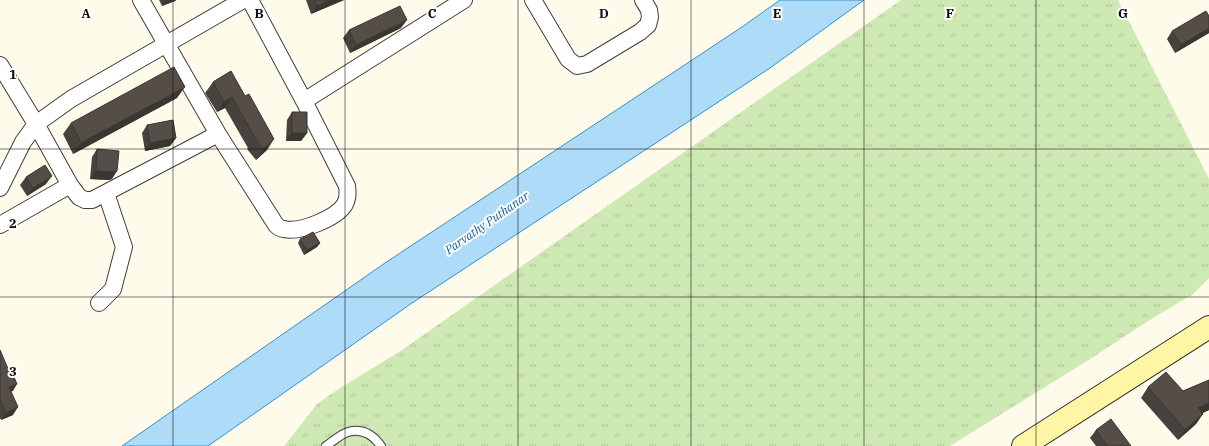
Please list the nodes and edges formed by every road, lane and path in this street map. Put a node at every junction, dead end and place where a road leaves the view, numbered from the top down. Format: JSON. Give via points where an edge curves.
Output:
{"nodes":[{"id":1,"x":141,"y":0,"type":"edge"},
{"id":2,"x":243,"y":0,"type":"edge"},
{"id":3,"x":250,"y":0,"type":"edge"},
{"id":4,"x":464,"y":0,"type":"edge"},
{"id":5,"x":533,"y":0,"type":"edge"},
{"id":6,"x":644,"y":0,"type":"edge"},
{"id":7,"x":167,"y":45,"type":"junction"},
{"id":8,"x":0,"y":65,"type":"edge"},
{"id":9,"x":304,"y":101,"type":"junction"},
{"id":10,"x":36,"y":124,"type":"junction"},
{"id":11,"x":218,"y":134,"type":"junction"},
{"id":12,"x":70,"y":185,"type":"junction"},
{"id":13,"x":0,"y":188,"type":"edge"},
{"id":14,"x":106,"y":193,"type":"junction"},
{"id":15,"x":0,"y":225,"type":"edge"},
{"id":16,"x":99,"y":302,"type":"dead end"},
{"id":17,"x":1209,"y":327,"type":"edge"},
{"id":18,"x":326,"y":446,"type":"edge"},
{"id":19,"x":381,"y":446,"type":"edge"},
{"id":20,"x":1023,"y":446,"type":"edge"}],
"edges":[{"from":1,"to":7,"type":"street"},
{"from":2,"to":7,"type":"street"},
{"from":3,"to":9,"type":"street"},
{"from":4,"to":9,"type":"street"},
{"from":5,"to":6,"type":"street","via":[[568,59],[577,66],[587,64],[648,25],[650,10]]},
{"from":7,"to":10,"type":"street","via":[[72,99]]},
{"from":7,"to":11,"type":"street"},
{"from":8,"to":10,"type":"street"},
{"from":9,"to":11,"type":"street","via":[[347,186],[348,194],[346,202],[337,213],[306,227],[289,230],[276,225]]},
{"from":10,"to":12,"type":"street"},
{"from":10,"to":13,"type":"street","via":[[23,142]]},
{"from":11,"to":14,"type":"street"},
{"from":12,"to":14,"type":"street","via":[[79,197],[85,200],[92,200]]},
{"from":12,"to":15,"type":"street"},
{"from":14,"to":16,"type":"street","via":[[124,247],[113,289]]},
{"from":17,"to":20,"type":"main road"},
{"from":18,"to":19,"type":"lane","via":[[347,432],[363,431],[375,438]]}]}
